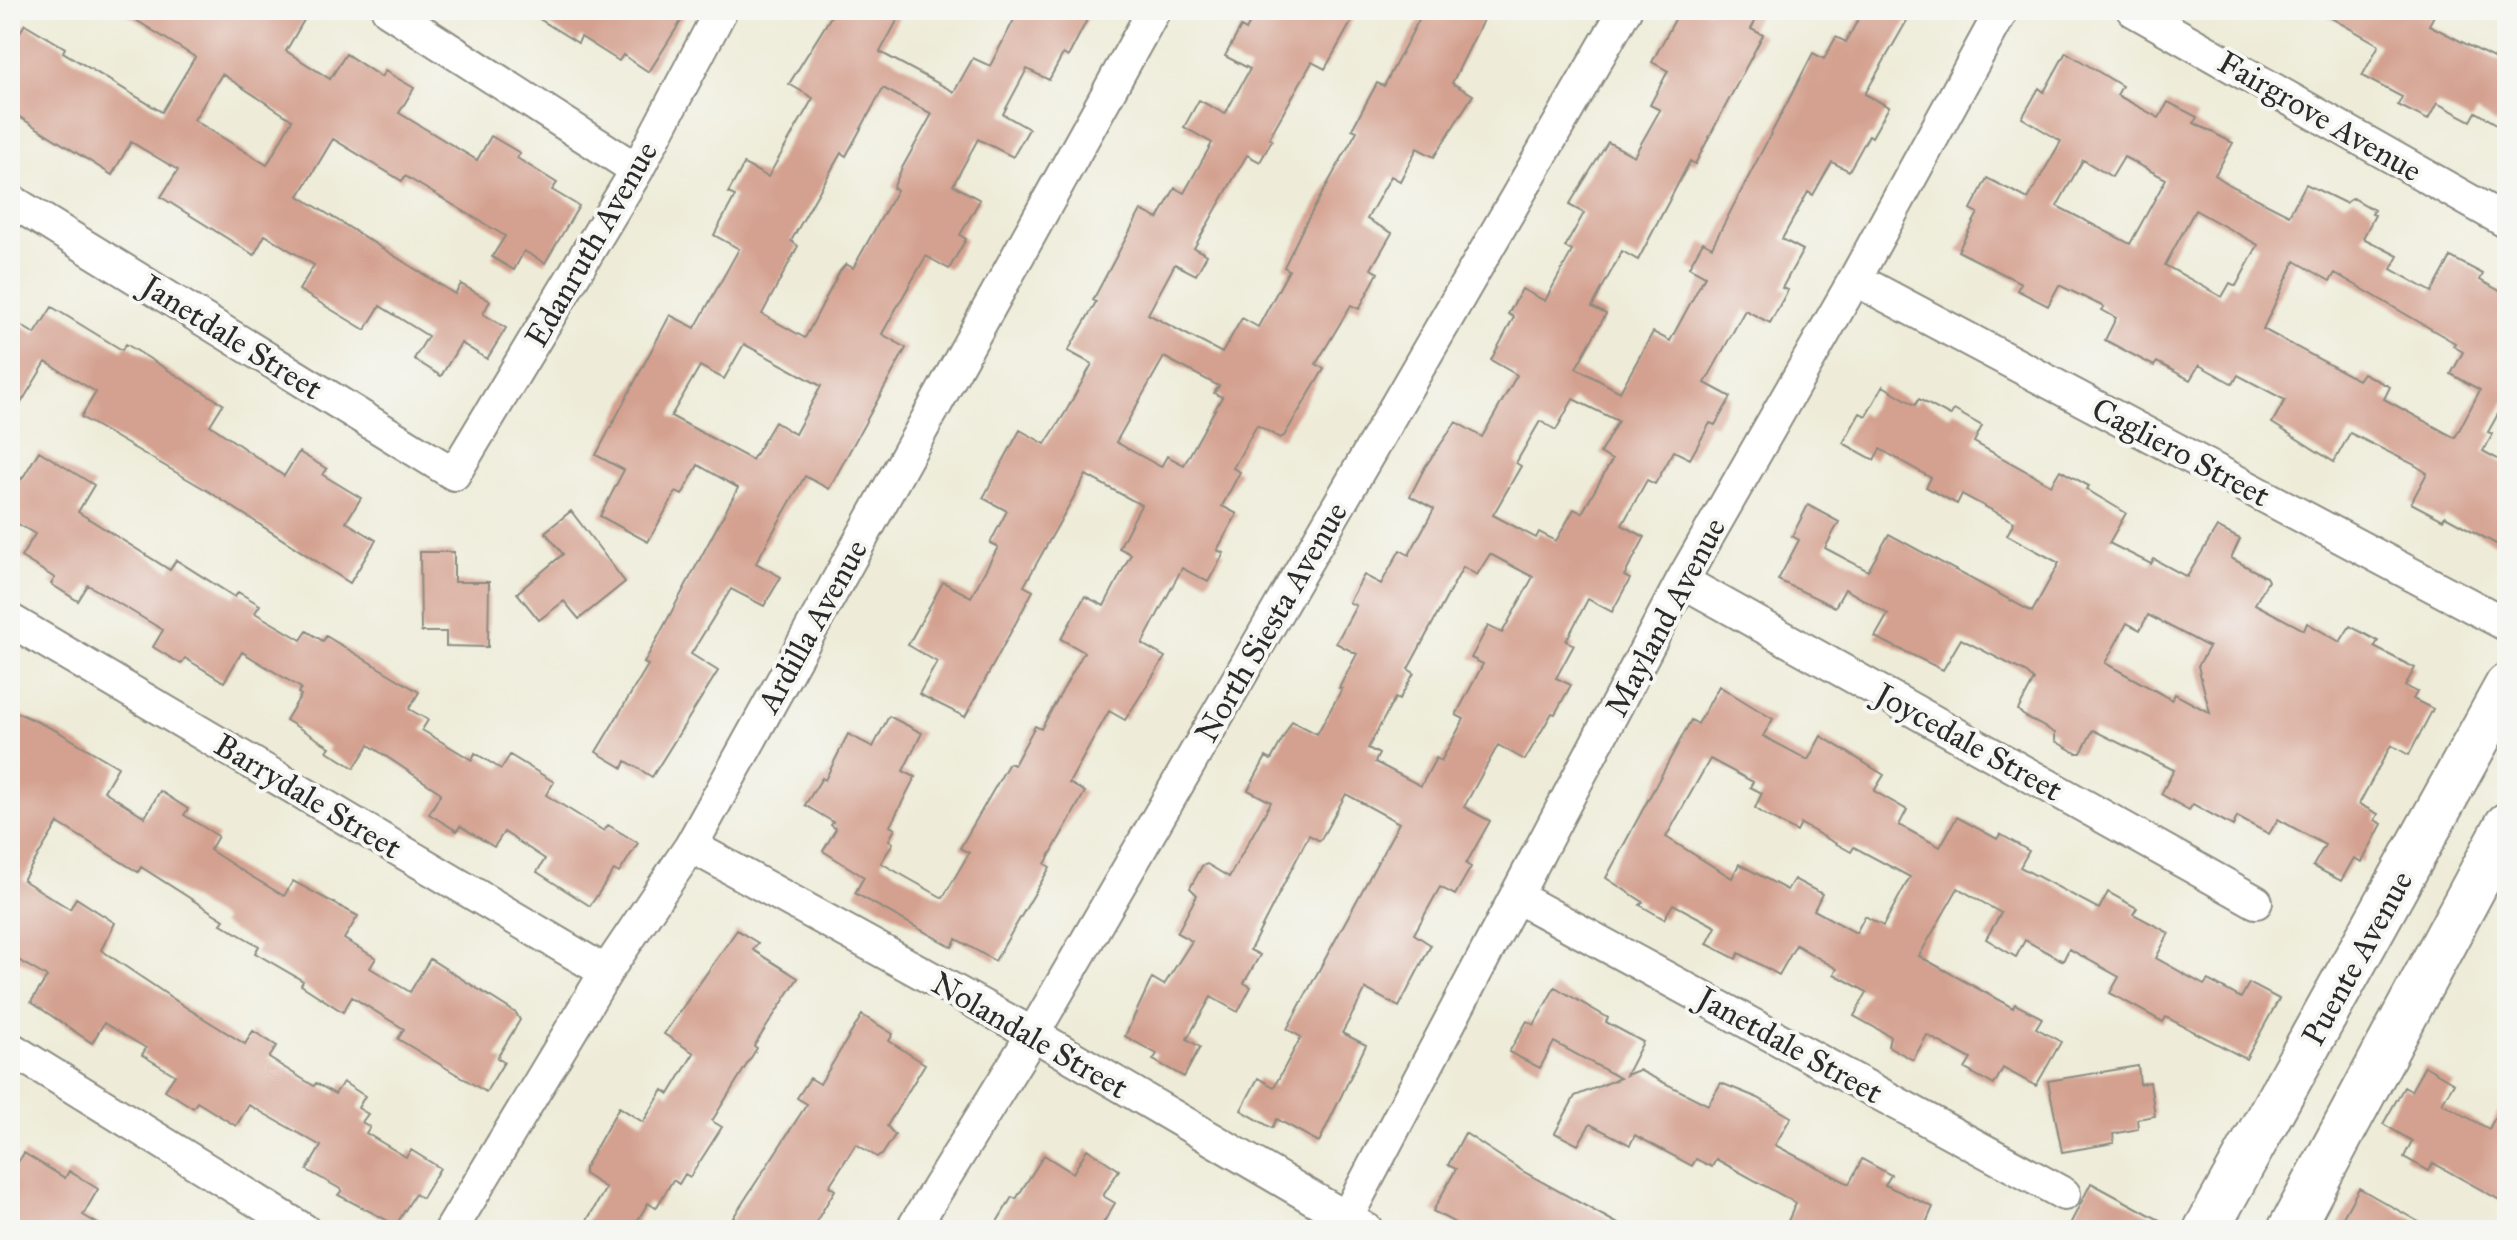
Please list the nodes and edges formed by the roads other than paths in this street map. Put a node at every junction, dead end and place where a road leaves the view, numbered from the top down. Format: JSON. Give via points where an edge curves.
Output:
{"nodes":[{"id":1,"x":388,"y":10,"type":"edge"},
{"id":2,"x":721,"y":10,"type":"edge"},
{"id":3,"x":1154,"y":10,"type":"edge"},
{"id":4,"x":1625,"y":10,"type":"edge"},
{"id":5,"x":2002,"y":10,"type":"edge"},
{"id":6,"x":2133,"y":10,"type":"edge"},
{"id":7,"x":637,"y":170,"type":"junction"},
{"id":8,"x":10,"y":200,"type":"edge"},
{"id":9,"x":2507,"y":222,"type":"edge"},
{"id":10,"x":1855,"y":279,"type":"junction"},
{"id":11,"x":454,"y":474,"type":"joint"},
{"id":12,"x":1682,"y":581,"type":"junction"},
{"id":13,"x":10,"y":620,"type":"edge"},
{"id":14,"x":2507,"y":625,"type":"edge"},
{"id":15,"x":2507,"y":686,"type":"edge"},
{"id":16,"x":2507,"y":825,"type":"edge"},
{"id":17,"x":691,"y":846,"type":"junction"},
{"id":18,"x":1517,"y":897,"type":"junction"},
{"id":19,"x":2256,"y":902,"type":"dead end"},
{"id":20,"x":606,"y":972,"type":"junction"},
{"id":21,"x":1033,"y":1034,"type":"junction"},
{"id":22,"x":10,"y":1048,"type":"edge"},
{"id":23,"x":2064,"y":1194,"type":"dead end"},
{"id":24,"x":1351,"y":1227,"type":"edge"},
{"id":25,"x":304,"y":1230,"type":"edge"},
{"id":26,"x":451,"y":1230,"type":"edge"},
{"id":27,"x":912,"y":1230,"type":"edge"},
{"id":28,"x":2206,"y":1230,"type":"edge"},
{"id":29,"x":2290,"y":1230,"type":"edge"}],
"edges":[{"from":1,"to":7,"type":"street"},
{"from":2,"to":7,"type":"street","name":"Edanruth Avenue"},
{"from":3,"to":17,"type":"street","name":"Ardilla Avenue"},
{"from":4,"to":21,"type":"street","name":"North Siesta Avenue"},
{"from":5,"to":10,"type":"street","name":"Mayland Avenue"},
{"from":6,"to":9,"type":"street","name":"Fairgrove Avenue"},
{"from":7,"to":11,"type":"street","name":"Edanruth Avenue"},
{"from":8,"to":11,"type":"street","name":"Janetdale Street"},
{"from":10,"to":12,"type":"street","name":"Mayland Avenue"},
{"from":10,"to":14,"type":"street","name":"Cagliero Street"},
{"from":12,"to":18,"type":"street","name":"Mayland Avenue"},
{"from":12,"to":19,"type":"street","name":"Joycedale Street"},
{"from":13,"to":20,"type":"street","name":"Barrydale Street"},
{"from":15,"to":28,"type":"main road","name":"Puente Avenue"},
{"from":16,"to":29,"type":"main road"},
{"from":17,"to":20,"type":"street","name":"Ardilla Avenue"},
{"from":17,"to":21,"type":"street","name":"Nolandale Street"},
{"from":18,"to":23,"type":"street","name":"Janetdale Street"},
{"from":18,"to":24,"type":"street","name":"Mayland Avenue"},
{"from":20,"to":26,"type":"street","name":"Ardilla Avenue"},
{"from":21,"to":24,"type":"street","name":"Nolandale Street"},
{"from":21,"to":27,"type":"street","name":"North Siesta Avenue"},
{"from":22,"to":25,"type":"street"}]}
